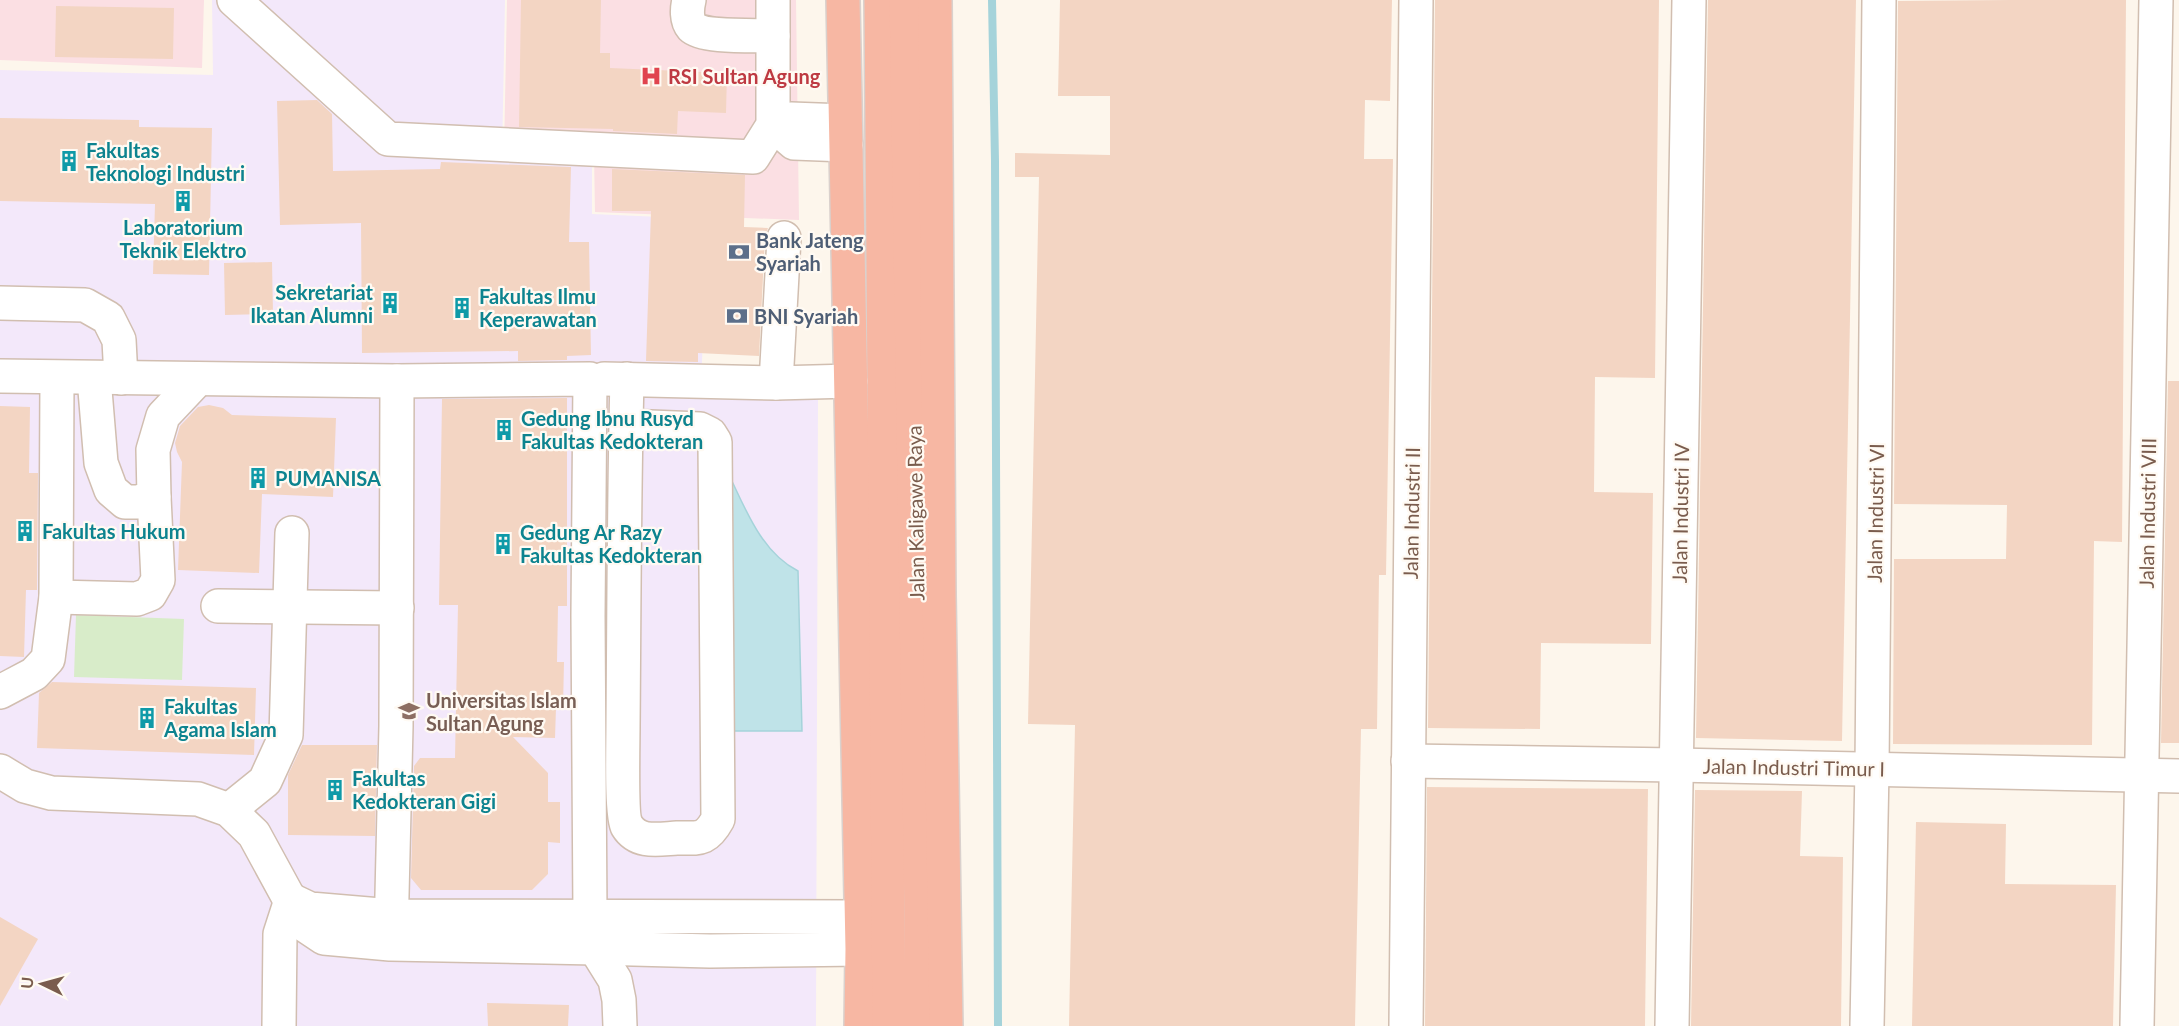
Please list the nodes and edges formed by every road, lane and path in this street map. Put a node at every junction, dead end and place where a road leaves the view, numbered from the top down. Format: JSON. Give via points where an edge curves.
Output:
{"nodes":[{"id":1,"x":234,"y":0,"type":"edge"},
{"id":2,"x":689,"y":0,"type":"edge"},
{"id":3,"x":773,"y":0,"type":"edge"},
{"id":4,"x":843,"y":0,"type":"edge"},
{"id":5,"x":881,"y":0,"type":"edge"},
{"id":6,"x":906,"y":0,"type":"edge"},
{"id":7,"x":935,"y":0,"type":"edge"},
{"id":8,"x":1416,"y":0,"type":"edge"},
{"id":9,"x":1689,"y":0,"type":"edge"},
{"id":10,"x":1879,"y":0,"type":"edge"},
{"id":11,"x":2156,"y":0,"type":"edge"},
{"id":12,"x":773,"y":36,"type":"junction"},
{"id":13,"x":896,"y":124,"type":"junction"},
{"id":14,"x":773,"y":125,"type":"junction"},
{"id":15,"x":846,"y":130,"type":"junction"},
{"id":16,"x":784,"y":238,"type":"dead end"},
{"id":17,"x":0,"y":303,"type":"edge"},
{"id":18,"x":0,"y":376,"type":"edge"},
{"id":19,"x":57,"y":378,"type":"junction"},
{"id":20,"x":107,"y":378,"type":"junction"},
{"id":21,"x":198,"y":379,"type":"junction"},
{"id":22,"x":590,"y":379,"type":"junction"},
{"id":23,"x":627,"y":379,"type":"junction"},
{"id":24,"x":397,"y":381,"type":"junction"},
{"id":25,"x":851,"y":381,"type":"junction"},
{"id":26,"x":776,"y":383,"type":"junction"},
{"id":27,"x":626,"y":426,"type":"junction"},
{"id":28,"x":154,"y":497,"type":"junction"},
{"id":29,"x":624,"y":526,"type":"junction"},
{"id":30,"x":589,"y":528,"type":"junction"},
{"id":31,"x":292,"y":532,"type":"dead end"},
{"id":32,"x":56,"y":597,"type":"junction"},
{"id":33,"x":218,"y":606,"type":"dead end"},
{"id":34,"x":290,"y":607,"type":"junction"},
{"id":35,"x":397,"y":608,"type":"junction"},
{"id":36,"x":588,"y":616,"type":"junction"},
{"id":37,"x":624,"y":616,"type":"junction"},
{"id":38,"x":0,"y":692,"type":"edge"},
{"id":39,"x":588,"y":758,"type":"junction"},
{"id":40,"x":1408,"y":761,"type":"junction"},
{"id":41,"x":1676,"y":765,"type":"junction"},
{"id":42,"x":623,"y":766,"type":"junction"},
{"id":43,"x":1872,"y":769,"type":"junction"},
{"id":44,"x":0,"y":771,"type":"edge"},
{"id":45,"x":2143,"y":775,"type":"junction"},
{"id":46,"x":2179,"y":776,"type":"edge"},
{"id":47,"x":230,"y":810,"type":"junction"},
{"id":48,"x":291,"y":900,"type":"junction"},
{"id":49,"x":921,"y":913,"type":"junction"},
{"id":50,"x":590,"y":915,"type":"junction"},
{"id":51,"x":875,"y":916,"type":"junction"},
{"id":52,"x":391,"y":930,"type":"junction"},
{"id":53,"x":891,"y":947,"type":"junction"},
{"id":54,"x":595,"y":948,"type":"junction"},
{"id":55,"x":279,"y":1026,"type":"edge"},
{"id":56,"x":620,"y":1026,"type":"edge"},
{"id":57,"x":861,"y":1026,"type":"edge"},
{"id":58,"x":889,"y":1026,"type":"edge"},
{"id":59,"x":921,"y":1026,"type":"edge"},
{"id":60,"x":946,"y":1026,"type":"edge"},
{"id":61,"x":1406,"y":1026,"type":"edge"},
{"id":62,"x":1672,"y":1026,"type":"edge"},
{"id":63,"x":1868,"y":1026,"type":"edge"},
{"id":64,"x":2137,"y":1026,"type":"edge"}],
"edges":[{"from":1,"to":14,"type":"lane","via":[[388,139],[753,157]]},
{"from":2,"to":12,"type":"lane","via":[[687,16],[693,27],[705,33]]},
{"from":3,"to":12,"type":"lane"},
{"from":4,"to":15,"type":"highway"},
{"from":5,"to":13,"type":"highway","name":"Jalan Kaligawe Raya"},
{"from":6,"to":13,"type":"highway","name":"Jalan Kaligawe Raya"},
{"from":7,"to":60,"type":"highway"},
{"from":8,"to":40,"type":"lane","name":"Jalan Industri II"},
{"from":9,"to":41,"type":"lane","name":"Jalan Industri IV"},
{"from":10,"to":43,"type":"lane","name":"Jalan Industri VI"},
{"from":11,"to":45,"type":"lane","name":"Jalan Industri VIII"},
{"from":12,"to":14,"type":"lane"},
{"from":13,"to":15,"type":"highway"},
{"from":13,"to":49,"type":"highway","name":"Jalan Kaligawe Raya"},
{"from":13,"to":51,"type":"highway","name":"Jalan Kaligawe Raya"},
{"from":14,"to":15,"type":"lane","via":[[794,143]]},
{"from":15,"to":25,"type":"highway"},
{"from":16,"to":26,"type":"lane"},
{"from":17,"to":20,"type":"lane","via":[[85,305],[108,318],[119,340]]},
{"from":18,"to":19,"type":"lane"},
{"from":19,"to":20,"type":"lane"},
{"from":19,"to":32,"type":"lane"},
{"from":20,"to":21,"type":"lane"},
{"from":20,"to":28,"type":"lane","via":[[101,463],[111,490],[125,502]]},
{"from":21,"to":24,"type":"lane"},
{"from":21,"to":28,"type":"lane","via":[[163,416],[153,450]]},
{"from":22,"to":23,"type":"lane"},
{"from":22,"to":24,"type":"lane"},
{"from":22,"to":30,"type":"lane"},
{"from":23,"to":26,"type":"lane"},
{"from":23,"to":27,"type":"lane"},
{"from":24,"to":35,"type":"lane"},
{"from":25,"to":26,"type":"lane"},
{"from":25,"to":51,"type":"highway"},
{"from":27,"to":29,"type":"lane"},
{"from":27,"to":42,"type":"lane","via":[[700,429],[715,442],[718,819],[711,831],[700,838],[634,836],[625,824]]},
{"from":28,"to":32,"type":"lane","via":[[158,580],[150,594],[137,599]]},
{"from":29,"to":30,"type":"lane"},
{"from":29,"to":37,"type":"lane"},
{"from":30,"to":36,"type":"lane"},
{"from":31,"to":34,"type":"lane"},
{"from":32,"to":38,"type":"lane","via":[[48,659],[34,674]]},
{"from":33,"to":34,"type":"lane"},
{"from":34,"to":35,"type":"lane"},
{"from":34,"to":47,"type":"lane","via":[[286,735],[265,781]]},
{"from":35,"to":52,"type":"lane"},
{"from":36,"to":37,"type":"lane"},
{"from":36,"to":39,"type":"lane"},
{"from":37,"to":42,"type":"lane"},
{"from":39,"to":42,"type":"lane"},
{"from":39,"to":50,"type":"lane"},
{"from":40,"to":41,"type":"lane","name":"Jalan Industri Timur I"},
{"from":40,"to":61,"type":"lane","name":"Jalan Industri II"},
{"from":41,"to":43,"type":"lane","name":"Jalan Industri Timur I"},
{"from":41,"to":62,"type":"lane","name":"Jalan Industri IV"},
{"from":43,"to":45,"type":"lane","name":"Jalan Industri Timur I"},
{"from":43,"to":63,"type":"lane","name":"Jalan Industri VI"},
{"from":44,"to":47,"type":"lane","via":[[25,786],[51,794],[198,799]]},
{"from":45,"to":46,"type":"lane","name":"Jalan Industri Timur I"},
{"from":45,"to":64,"type":"lane","name":"Jalan Industri VIII"},
{"from":47,"to":48,"type":"lane","via":[[254,834]]},
{"from":48,"to":52,"type":"lane","via":[[303,924],[324,938]]},
{"from":48,"to":55,"type":"lane","via":[[280,934]]},
{"from":49,"to":51,"type":"highway"},
{"from":49,"to":53,"type":"highway","name":"Jalan Kaligawe Raya"},
{"from":50,"to":51,"type":"lane"},
{"from":50,"to":52,"type":"lane"},
{"from":50,"to":54,"type":"lane"},
{"from":51,"to":53,"type":"highway","name":"Jalan Kaligawe Raya"},
{"from":52,"to":54,"type":"lane"},
{"from":53,"to":54,"type":"lane","via":[[710,951]]},
{"from":53,"to":57,"type":"highway"},
{"from":53,"to":58,"type":"highway","name":"Jalan Kaligawe Raya"},
{"from":53,"to":59,"type":"highway","name":"Jalan Kaligawe Raya"},
{"from":54,"to":56,"type":"lane","via":[[615,980]]}]}
